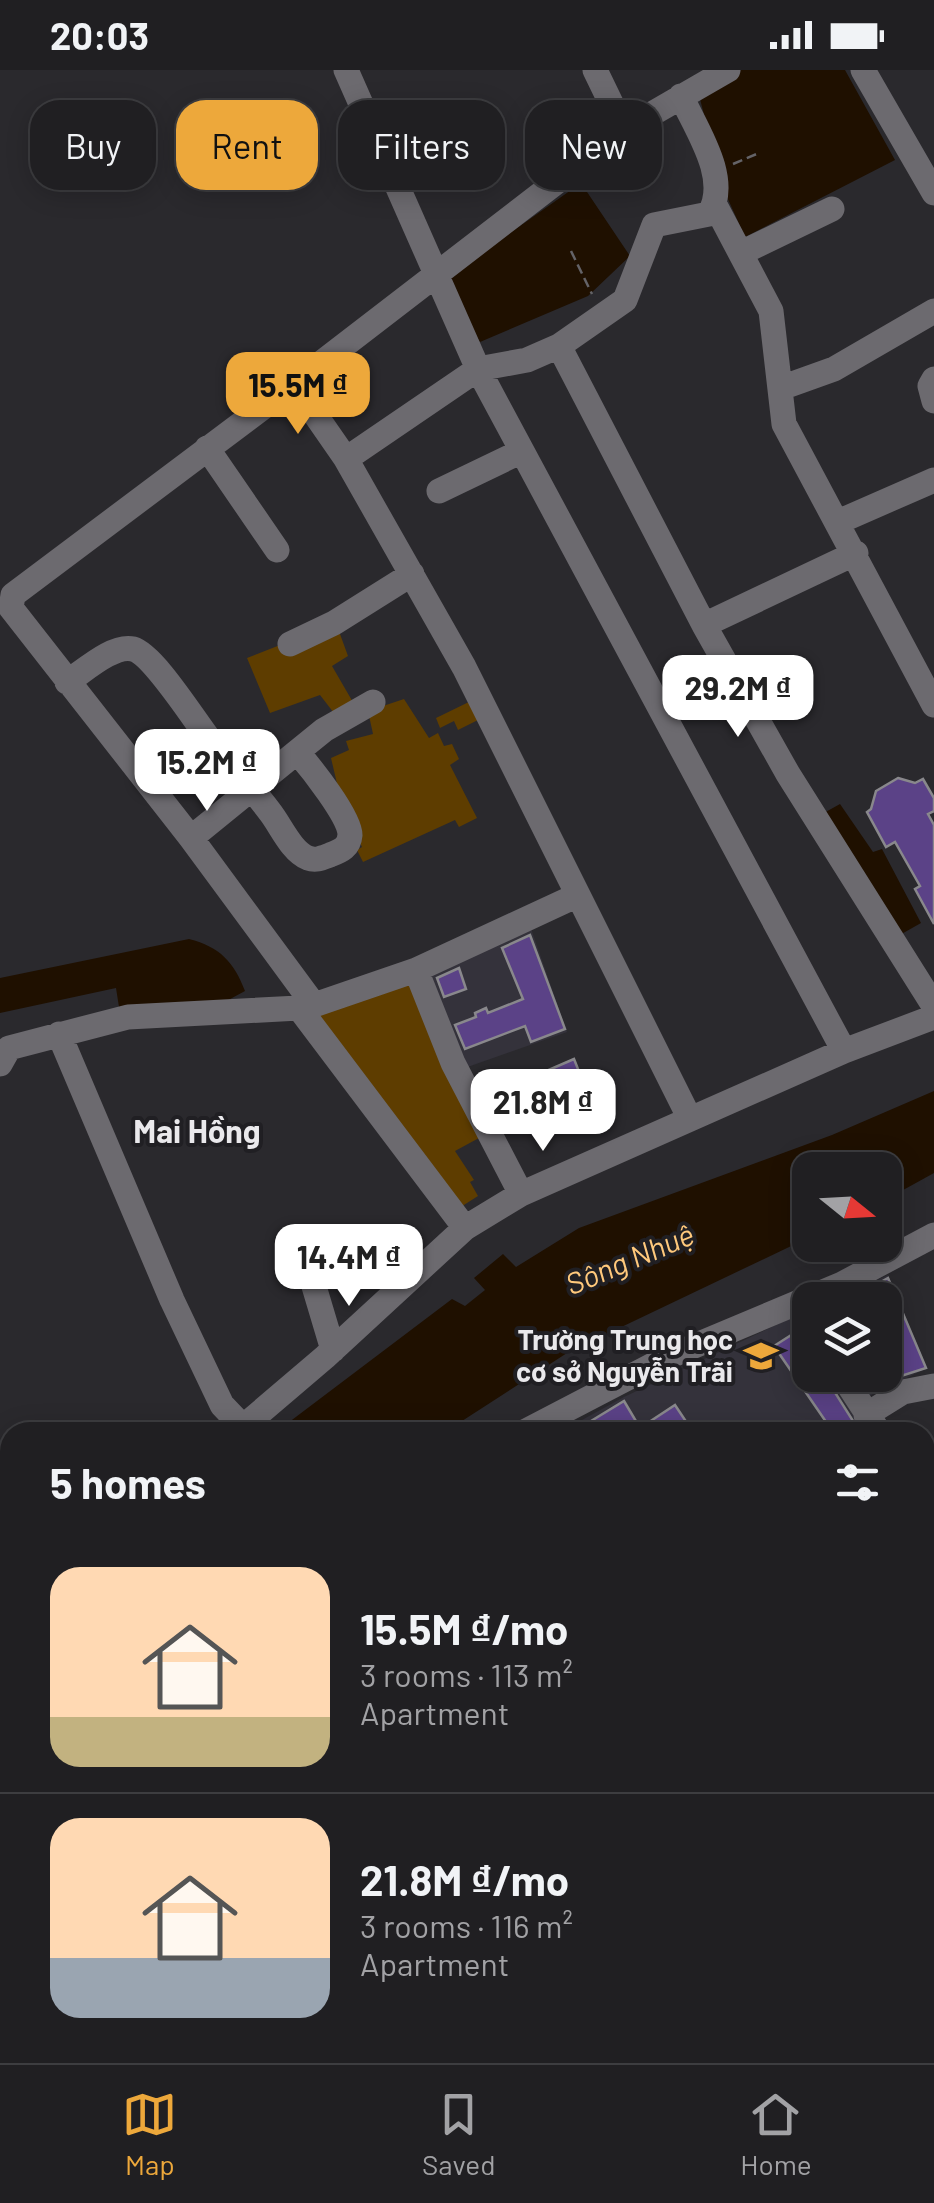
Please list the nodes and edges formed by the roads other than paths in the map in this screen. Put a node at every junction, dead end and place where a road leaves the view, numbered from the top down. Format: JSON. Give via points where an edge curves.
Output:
{"nodes":[{"id":1,"x":346,"y":70,"type":"edge"},
{"id":2,"x":595,"y":70,"type":"edge"},
{"id":3,"x":728,"y":70,"type":"edge"},
{"id":4,"x":864,"y":70,"type":"edge"},
{"id":5,"x":681,"y":96,"type":"junction"},
{"id":6,"x":610,"y":100,"type":"edge"},
{"id":7,"x":662,"y":107,"type":"edge"},
{"id":8,"x":930,"y":176,"type":"edge"},
{"id":9,"x":545,"y":190,"type":"edge"},
{"id":10,"x":715,"y":205,"type":"junction"},
{"id":11,"x":832,"y":209,"type":"dead end"},
{"id":12,"x":740,"y":253,"type":"junction"},
{"id":13,"x":435,"y":274,"type":"junction"},
{"id":14,"x":934,"y":311,"type":"edge"},
{"id":15,"x":559,"y":346,"type":"junction"},
{"id":16,"x":478,"y":369,"type":"junction"},
{"id":17,"x":934,"y":378,"type":"edge"},
{"id":18,"x":294,"y":384,"type":"junction"},
{"id":19,"x":781,"y":388,"type":"junction"},
{"id":20,"x":934,"y":401,"type":"edge"},
{"id":21,"x":207,"y":448,"type":"junction"},
{"id":22,"x":522,"y":451,"type":"junction"},
{"id":23,"x":346,"y":458,"type":"junction"},
{"id":24,"x":934,"y":480,"type":"edge"},
{"id":25,"x":439,"y":491,"type":"dead end"},
{"id":26,"x":838,"y":522,"type":"junction"},
{"id":27,"x":276,"y":550,"type":"dead end"},
{"id":28,"x":856,"y":553,"type":"junction"},
{"id":29,"x":412,"y":574,"type":"junction"},
{"id":30,"x":5,"y":603,"type":"edge"},
{"id":31,"x":704,"y":625,"type":"junction"},
{"id":32,"x":290,"y":644,"type":"dead end"},
{"id":33,"x":67,"y":682,"type":"junction"},
{"id":34,"x":373,"y":702,"type":"dead end"},
{"id":35,"x":934,"y":705,"type":"edge"},
{"id":36,"x":298,"y":752,"type":"junction"},
{"id":37,"x":254,"y":790,"type":"junction"},
{"id":38,"x":191,"y":838,"type":"junction"},
{"id":39,"x":578,"y":894,"type":"junction"},
{"id":40,"x":416,"y":970,"type":"junction"},
{"id":41,"x":934,"y":1006,"type":"edge"},
{"id":42,"x":306,"y":1007,"type":"junction"},
{"id":43,"x":934,"y":1017,"type":"edge"},
{"id":44,"x":59,"y":1034,"type":"junction"},
{"id":45,"x":844,"y":1051,"type":"junction"},
{"id":46,"x":0,"y":1064,"type":"edge"},
{"id":47,"x":690,"y":1119,"type":"junction"},
{"id":48,"x":521,"y":1194,"type":"junction"},
{"id":49,"x":464,"y":1228,"type":"junction"},
{"id":50,"x":934,"y":1235,"type":"edge"},
{"id":51,"x":857,"y":1282,"type":"edge"},
{"id":52,"x":313,"y":1284,"type":"dead end"},
{"id":53,"x":792,"y":1318,"type":"edge"},
{"id":54,"x":333,"y":1350,"type":"junction"},
{"id":55,"x":934,"y":1386,"type":"edge"},
{"id":56,"x":853,"y":1392,"type":"edge"},
{"id":57,"x":234,"y":1422,"type":"edge"},
{"id":58,"x":249,"y":1422,"type":"edge"},
{"id":59,"x":542,"y":1422,"type":"edge"},
{"id":60,"x":872,"y":1422,"type":"edge"},
{"id":61,"x":875,"y":1422,"type":"edge"}],
"edges":[{"from":1,"to":13,"type":"street"},
{"from":2,"to":6,"type":"street"},
{"from":3,"to":5,"type":"street"},
{"from":4,"to":8,"type":"street"},
{"from":5,"to":7,"type":"street"},
{"from":5,"to":10,"type":"street","via":[[714,172]]},
{"from":9,"to":13,"type":"street"},
{"from":10,"to":12,"type":"street"},
{"from":10,"to":15,"type":"street","via":[[709,214],[654,225],[626,300]]},
{"from":11,"to":12,"type":"street"},
{"from":12,"to":19,"type":"street","via":[[771,311]]},
{"from":13,"to":16,"type":"street"},
{"from":13,"to":18,"type":"street"},
{"from":14,"to":19,"type":"street","via":[[834,369]]},
{"from":15,"to":16,"type":"street"},
{"from":15,"to":31,"type":"street"},
{"from":16,"to":22,"type":"street"},
{"from":16,"to":23,"type":"street"},
{"from":17,"to":20,"type":"street"},
{"from":18,"to":21,"type":"street"},
{"from":18,"to":23,"type":"street"},
{"from":19,"to":26,"type":"street","via":[[784,424]]},
{"from":21,"to":27,"type":"street"},
{"from":21,"to":30,"type":"street"},
{"from":22,"to":25,"type":"street"},
{"from":22,"to":45,"type":"street"},
{"from":23,"to":29,"type":"street"},
{"from":24,"to":26,"type":"street"},
{"from":26,"to":28,"type":"street"},
{"from":28,"to":31,"type":"street"},
{"from":28,"to":35,"type":"street"},
{"from":29,"to":32,"type":"street"},
{"from":29,"to":39,"type":"street"},
{"from":30,"to":33,"type":"street"},
{"from":31,"to":41,"type":"street","via":[[788,774]]},
{"from":33,"to":37,"type":"street","via":[[119,649],[142,653]]},
{"from":33,"to":38,"type":"street"},
{"from":34,"to":36,"type":"street"},
{"from":36,"to":37,"type":"street"},
{"from":36,"to":37,"type":"street","via":[[350,831],[344,849],[316,860],[305,857]]},
{"from":37,"to":38,"type":"street"},
{"from":38,"to":42,"type":"street"},
{"from":39,"to":40,"type":"street"},
{"from":39,"to":47,"type":"street"},
{"from":40,"to":42,"type":"street"},
{"from":40,"to":48,"type":"street","via":[[453,1063]]},
{"from":42,"to":44,"type":"street","via":[[128,1017]]},
{"from":42,"to":49,"type":"street"},
{"from":43,"to":45,"type":"street"},
{"from":44,"to":46,"type":"street","via":[[9,1048]]},
{"from":44,"to":57,"type":"street","via":[[172,1300]]},
{"from":45,"to":47,"type":"street"},
{"from":47,"to":48,"type":"street"},
{"from":48,"to":49,"type":"street"},
{"from":49,"to":54,"type":"street"},
{"from":50,"to":51,"type":"street"},
{"from":52,"to":54,"type":"street"},
{"from":53,"to":59,"type":"street","via":[[668,1357]]},
{"from":54,"to":58,"type":"street"},
{"from":55,"to":61,"type":"street","via":[[904,1392]]},
{"from":56,"to":60,"type":"street"}]}
